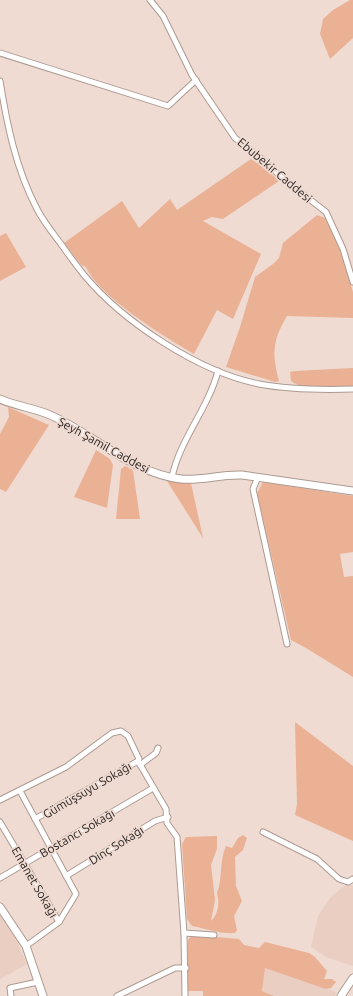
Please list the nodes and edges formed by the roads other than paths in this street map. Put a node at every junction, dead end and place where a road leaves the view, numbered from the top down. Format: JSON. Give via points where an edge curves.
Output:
{"nodes":[{"id":1,"x":150,"y":0,"type":"edge"},
{"id":2,"x":0,"y":53,"type":"edge"},
{"id":3,"x":196,"y":80,"type":"junction"},
{"id":4,"x":0,"y":81,"type":"edge"},
{"id":5,"x":353,"y":282,"type":"edge"},
{"id":6,"x":218,"y":371,"type":"junction"},
{"id":7,"x":353,"y":389,"type":"edge"},
{"id":8,"x":0,"y":399,"type":"edge"},
{"id":9,"x":258,"y":477,"type":"junction"},
{"id":10,"x":172,"y":478,"type":"junction"},
{"id":11,"x":353,"y":491,"type":"edge"},
{"id":12,"x":287,"y":644,"type":"dead end"},
{"id":13,"x":158,"y":748,"type":"dead end"},
{"id":14,"x":139,"y":763,"type":"junction"},
{"id":15,"x":153,"y":788,"type":"junction"},
{"id":16,"x":20,"y":791,"type":"junction"},
{"id":17,"x":0,"y":800,"type":"edge"},
{"id":18,"x":168,"y":817,"type":"junction"},
{"id":19,"x":35,"y":819,"type":"junction"},
{"id":20,"x":0,"y":822,"type":"edge"},
{"id":21,"x":263,"y":832,"type":"dead end"},
{"id":22,"x":51,"y":848,"type":"junction"},
{"id":23,"x":24,"y":864,"type":"junction"},
{"id":24,"x":66,"y":876,"type":"junction"},
{"id":25,"x":0,"y":878,"type":"edge"},
{"id":26,"x":353,"y":880,"type":"edge"},
{"id":27,"x":0,"y":907,"type":"edge"},
{"id":28,"x":59,"y":922,"type":"junction"},
{"id":29,"x":184,"y":933,"type":"junction"},
{"id":30,"x":214,"y":935,"type":"dead end"},
{"id":31,"x":26,"y":946,"type":"junction"},
{"id":32,"x":186,"y":968,"type":"junction"},
{"id":33,"x":353,"y":978,"type":"edge"},
{"id":34,"x":38,"y":982,"type":"junction"},
{"id":35,"x":12,"y":996,"type":"edge"},
{"id":36,"x":43,"y":996,"type":"edge"},
{"id":37,"x":117,"y":996,"type":"edge"},
{"id":38,"x":185,"y":996,"type":"edge"},
{"id":39,"x":341,"y":996,"type":"edge"}],
"edges":[{"from":1,"to":3,"type":"street","name":"Ebubekir Caddesi","via":[[163,16]]},
{"from":2,"to":3,"type":"street","via":[[168,106]]},
{"from":3,"to":5,"type":"street","name":"Ebubekir Caddesi","via":[[235,138],[326,212],[343,249]]},
{"from":4,"to":6,"type":"street","via":[[8,131],[37,210],[84,275],[112,303],[158,338],[182,354]]},
{"from":6,"to":7,"type":"street","via":[[258,384],[286,388]]},
{"from":6,"to":10,"type":"street","via":[[176,461]]},
{"from":8,"to":10,"type":"street","name":"Şeyh Şamil Caddesi","via":[[49,414],[82,431],[137,466]]},
{"from":9,"to":10,"type":"street","name":"Şeyh Şamil Caddesi","via":[[230,474],[193,480]]},
{"from":9,"to":11,"type":"street","name":"Şeyh Şamil Caddesi"},
{"from":9,"to":12,"type":"street","via":[[253,489]]},
{"from":13,"to":14,"type":"street","name":"Gümüşsuyu Sokağı","via":[[156,753]]},
{"from":14,"to":15,"type":"street"},
{"from":14,"to":16,"type":"street","via":[[128,736],[121,731],[112,733],[66,767]]},
{"from":14,"to":19,"type":"street","name":"Gümüşsuyu Sokağı"},
{"from":15,"to":18,"type":"street"},
{"from":15,"to":22,"type":"street","name":"Bostancı Sokağı"},
{"from":16,"to":17,"type":"street"},
{"from":16,"to":19,"type":"street"},
{"from":18,"to":24,"type":"street","name":"Dinç Sokağı","via":[[155,821]]},
{"from":18,"to":29,"type":"street","via":[[168,823],[176,837]]},
{"from":19,"to":22,"type":"street"},
{"from":20,"to":23,"type":"street","name":"Emanet Sokağı"},
{"from":21,"to":26,"type":"street","via":[[317,859],[339,879],[348,882]]},
{"from":22,"to":23,"type":"street","name":"Bostancı Sokağı"},
{"from":22,"to":24,"type":"street"},
{"from":23,"to":25,"type":"street","name":"Bostancı Sokağı"},
{"from":23,"to":28,"type":"street","name":"Emanet Sokağı"},
{"from":24,"to":28,"type":"street","via":[[76,894]]},
{"from":27,"to":31,"type":"street"},
{"from":28,"to":31,"type":"street"},
{"from":29,"to":30,"type":"street"},
{"from":29,"to":32,"type":"street"},
{"from":31,"to":34,"type":"street"},
{"from":32,"to":37,"type":"street","via":[[174,968]]},
{"from":32,"to":38,"type":"street"},
{"from":33,"to":39,"type":"street"},
{"from":34,"to":35,"type":"street","via":[[10,988]]},
{"from":34,"to":36,"type":"street"}]}
